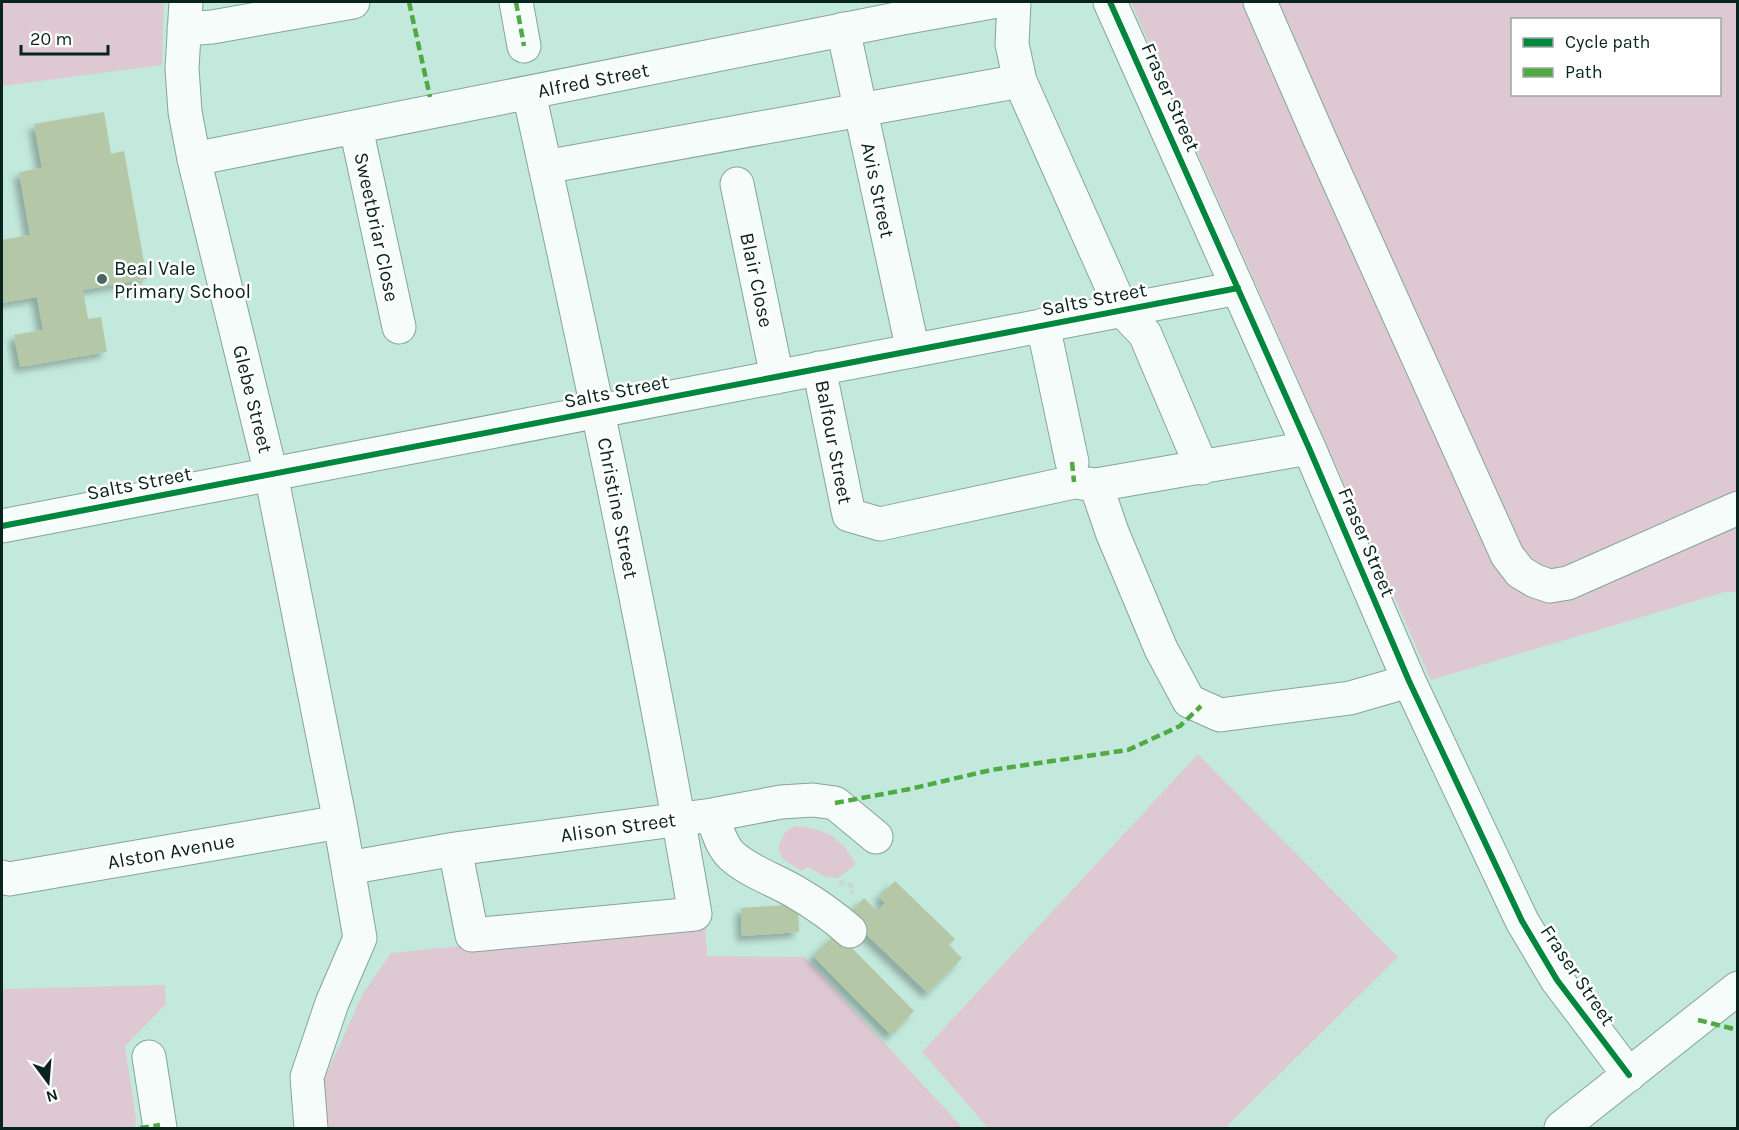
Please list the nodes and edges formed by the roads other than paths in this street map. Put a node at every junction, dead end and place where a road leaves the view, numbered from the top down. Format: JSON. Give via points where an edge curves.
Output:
{"nodes":[{"id":1,"x":353,"y":2,"type":"edge"},
{"id":2,"x":516,"y":2,"type":"edge"},
{"id":3,"x":991,"y":2,"type":"edge"},
{"id":4,"x":1014,"y":2,"type":"edge"},
{"id":5,"x":1110,"y":2,"type":"edge"},
{"id":6,"x":1260,"y":2,"type":"edge"},
{"id":7,"x":898,"y":10,"type":"edge"},
{"id":8,"x":185,"y":15,"type":"edge"},
{"id":9,"x":843,"y":29,"type":"junction"},
{"id":10,"x":524,"y":46,"type":"dead end"},
{"id":11,"x":1020,"y":81,"type":"junction"},
{"id":12,"x":529,"y":93,"type":"junction"},
{"id":13,"x":861,"y":110,"type":"junction"},
{"id":14,"x":356,"y":128,"type":"junction"},
{"id":15,"x":194,"y":159,"type":"junction"},
{"id":16,"x":545,"y":167,"type":"junction"},
{"id":17,"x":737,"y":184,"type":"dead end"},
{"id":18,"x":1238,"y":288,"type":"junction"},
{"id":19,"x":1122,"y":310,"type":"junction"},
{"id":20,"x":1043,"y":325,"type":"junction"},
{"id":21,"x":399,"y":327,"type":"dead end"},
{"id":22,"x":913,"y":351,"type":"junction"},
{"id":23,"x":819,"y":368,"type":"junction"},
{"id":24,"x":777,"y":376,"type":"junction"},
{"id":25,"x":598,"y":411,"type":"junction"},
{"id":26,"x":1309,"y":447,"type":"junction"},
{"id":27,"x":1072,"y":462,"type":"dead end"},
{"id":28,"x":1202,"y":468,"type":"junction"},
{"id":29,"x":271,"y":474,"type":"junction"},
{"id":30,"x":1096,"y":485,"type":"junction"},
{"id":31,"x":1737,"y":508,"type":"edge"},
{"id":32,"x":2,"y":526,"type":"edge"},
{"id":33,"x":1410,"y":681,"type":"junction"},
{"id":34,"x":712,"y":815,"type":"junction"},
{"id":35,"x":679,"y":819,"type":"junction"},
{"id":36,"x":340,"y":822,"type":"junction"},
{"id":37,"x":876,"y":837,"type":"dead end"},
{"id":38,"x":455,"y":849,"type":"junction"},
{"id":39,"x":348,"y":868,"type":"junction"},
{"id":40,"x":2,"y":877,"type":"edge"},
{"id":41,"x":850,"y":931,"type":"dead end"},
{"id":42,"x":1737,"y":988,"type":"edge"},
{"id":43,"x":149,"y":1057,"type":"dead end"},
{"id":44,"x":1629,"y":1075,"type":"junction"},
{"id":45,"x":160,"y":1128,"type":"edge"},
{"id":46,"x":311,"y":1128,"type":"edge"},
{"id":47,"x":1561,"y":1128,"type":"edge"}],
"edges":[{"from":1,"to":8,"type":"street","via":[[212,27]]},
{"from":2,"to":10,"type":"street"},
{"from":3,"to":7,"type":"street","name":"Alfred Street"},
{"from":4,"to":11,"type":"street","via":[[1012,44]]},
{"from":5,"to":18,"type":"street","name":"Fraser Street"},
{"from":6,"to":31,"type":"street","via":[[1507,555],[1520,572],[1550,586],[1568,583]]},
{"from":7,"to":9,"type":"street","name":"Alfred Street"},
{"from":8,"to":15,"type":"street","name":"Glebe Street","via":[[184,101]]},
{"from":9,"to":12,"type":"street","name":"Alfred Street"},
{"from":9,"to":13,"type":"street","name":"Avis Street"},
{"from":11,"to":13,"type":"street"},
{"from":11,"to":19,"type":"street"},
{"from":12,"to":14,"type":"street","name":"Alfred Street"},
{"from":12,"to":16,"type":"street","name":"Christine Street"},
{"from":13,"to":16,"type":"street"},
{"from":13,"to":22,"type":"street","name":"Avis Street"},
{"from":14,"to":15,"type":"street","name":"Alfred Street"},
{"from":14,"to":21,"type":"street","name":"Sweetbriar Close"},
{"from":15,"to":29,"type":"street","name":"Glebe Street"},
{"from":16,"to":25,"type":"street","name":"Christine Street"},
{"from":17,"to":24,"type":"street","name":"Blair Close"},
{"from":18,"to":19,"type":"street","name":"Salts Street"},
{"from":18,"to":26,"type":"street","name":"Fraser Street"},
{"from":19,"to":20,"type":"street","name":"Salts Street"},
{"from":19,"to":28,"type":"street","via":[[1145,334]]},
{"from":20,"to":22,"type":"street","name":"Salts Street"},
{"from":20,"to":27,"type":"street"},
{"from":22,"to":23,"type":"street","name":"Salts Street"},
{"from":23,"to":24,"type":"street","name":"Salts Street"},
{"from":23,"to":30,"type":"street","name":"Balfour Street","via":[[849,515],[880,524],[1074,482]]},
{"from":24,"to":25,"type":"street","name":"Salts Street"},
{"from":25,"to":29,"type":"street","name":"Salts Street"},
{"from":25,"to":35,"type":"street","name":"Christine Street"},
{"from":26,"to":28,"type":"street"},
{"from":26,"to":33,"type":"street","name":"Fraser Street"},
{"from":28,"to":30,"type":"street"},
{"from":29,"to":32,"type":"street","name":"Salts Street"},
{"from":29,"to":36,"type":"street","name":"Glebe Street"},
{"from":30,"to":33,"type":"street","via":[[1161,649],[1189,701],[1220,715],[1350,698]]},
{"from":33,"to":44,"type":"street","name":"Fraser Street","via":[[1522,921],[1557,980]]},
{"from":34,"to":35,"type":"street","name":"Alison Street"},
{"from":34,"to":37,"type":"street","name":"Alison Street","via":[[813,800],[835,803]]},
{"from":34,"to":41,"type":"street","via":[[731,855],[746,867],[798,893]]},
{"from":35,"to":38,"type":"street","name":"Alison Street"},
{"from":35,"to":38,"type":"street","name":"Christine Street","via":[[695,914],[472,935]]},
{"from":36,"to":39,"type":"street","name":"Glebe Street"},
{"from":36,"to":40,"type":"street","name":"Alston Avenue","via":[[9,879]]},
{"from":38,"to":39,"type":"street","name":"Alison Street"},
{"from":39,"to":46,"type":"street","name":"Glebe Street","via":[[360,938],[332,1003],[308,1077]]},
{"from":42,"to":44,"type":"street"},
{"from":43,"to":45,"type":"street"},
{"from":44,"to":47,"type":"street"}]}
